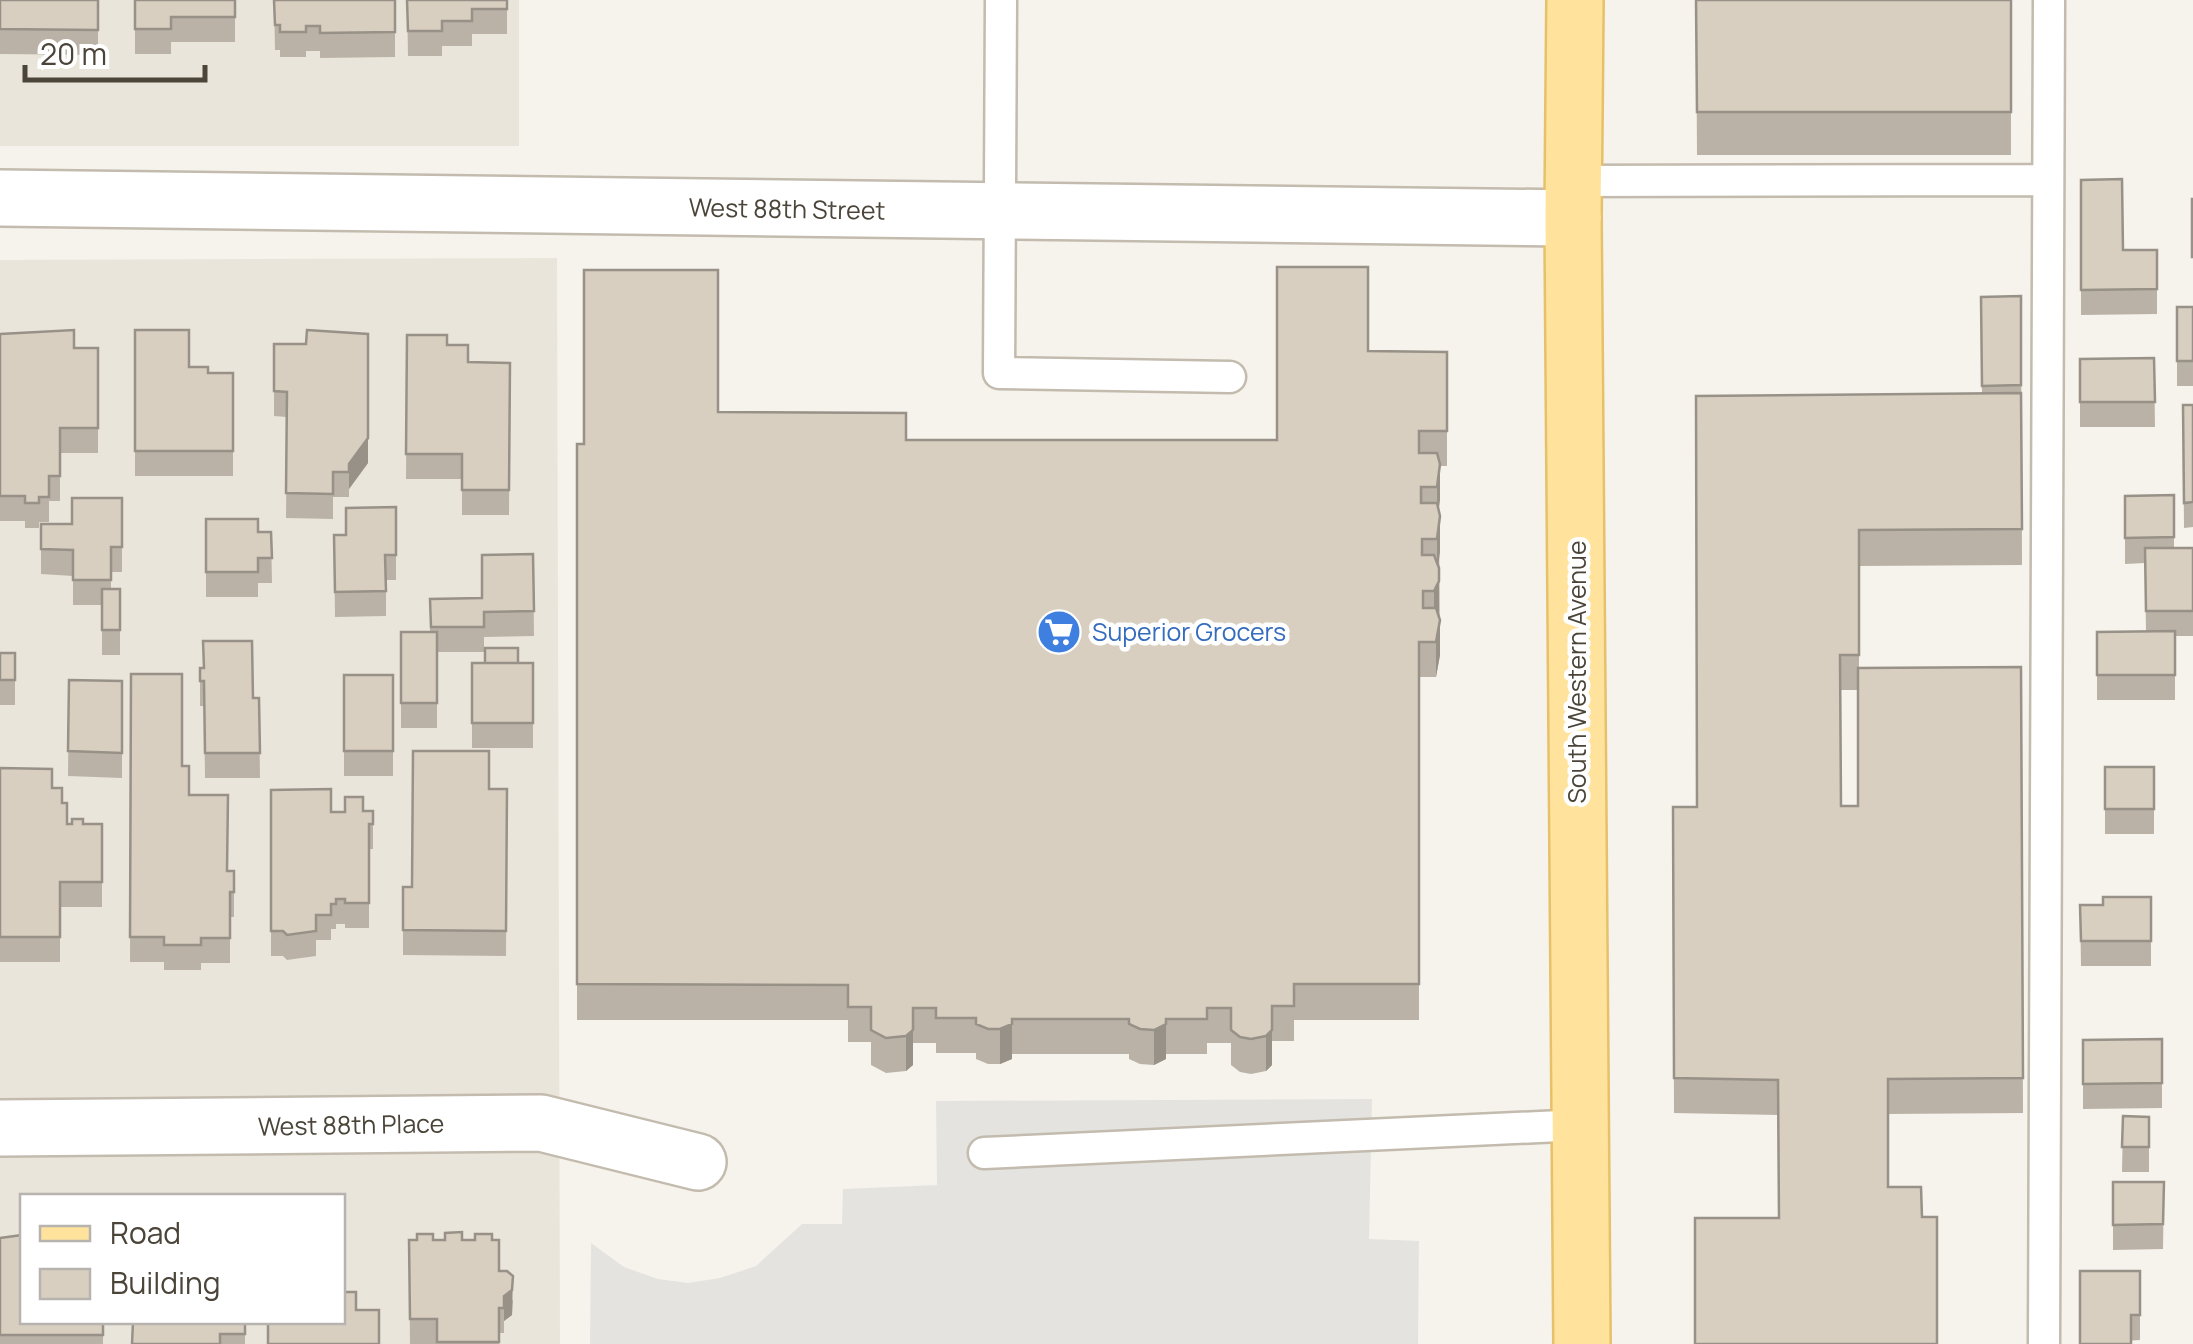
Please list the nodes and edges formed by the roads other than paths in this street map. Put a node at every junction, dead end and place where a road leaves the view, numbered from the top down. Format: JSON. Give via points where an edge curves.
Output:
{"nodes":[{"id":1,"x":1001,"y":0,"type":"edge"},
{"id":2,"x":1575,"y":0,"type":"edge"},
{"id":3,"x":2049,"y":0,"type":"edge"},
{"id":4,"x":2048,"y":180,"type":"junction"},
{"id":5,"x":0,"y":198,"type":"edge"},
{"id":6,"x":1573,"y":200,"type":"junction"},
{"id":7,"x":999,"y":211,"type":"junction"},
{"id":8,"x":1230,"y":377,"type":"dead end"},
{"id":9,"x":1581,"y":1125,"type":"junction"},
{"id":10,"x":0,"y":1128,"type":"edge"},
{"id":11,"x":984,"y":1153,"type":"dead end"},
{"id":12,"x":698,"y":1162,"type":"dead end"},
{"id":13,"x":1582,"y":1344,"type":"edge"},
{"id":14,"x":2044,"y":1344,"type":"edge"}],
"edges":[{"from":1,"to":7,"type":"lane"},
{"from":2,"to":6,"type":"main road","name":"South Western Avenue"},
{"from":3,"to":4,"type":"lane"},
{"from":4,"to":6,"type":"lane"},
{"from":4,"to":14,"type":"lane"},
{"from":5,"to":7,"type":"street","name":"West 88th Street"},
{"from":6,"to":7,"type":"street","name":"West 88th Street"},
{"from":6,"to":9,"type":"main road","name":"South Western Avenue"},
{"from":7,"to":8,"type":"lane","via":[[999,373]]},
{"from":9,"to":11,"type":"lane"},
{"from":9,"to":13,"type":"main road","name":"South Western Avenue"},
{"from":10,"to":12,"type":"street","name":"West 88th Place","via":[[542,1123]]}]}
